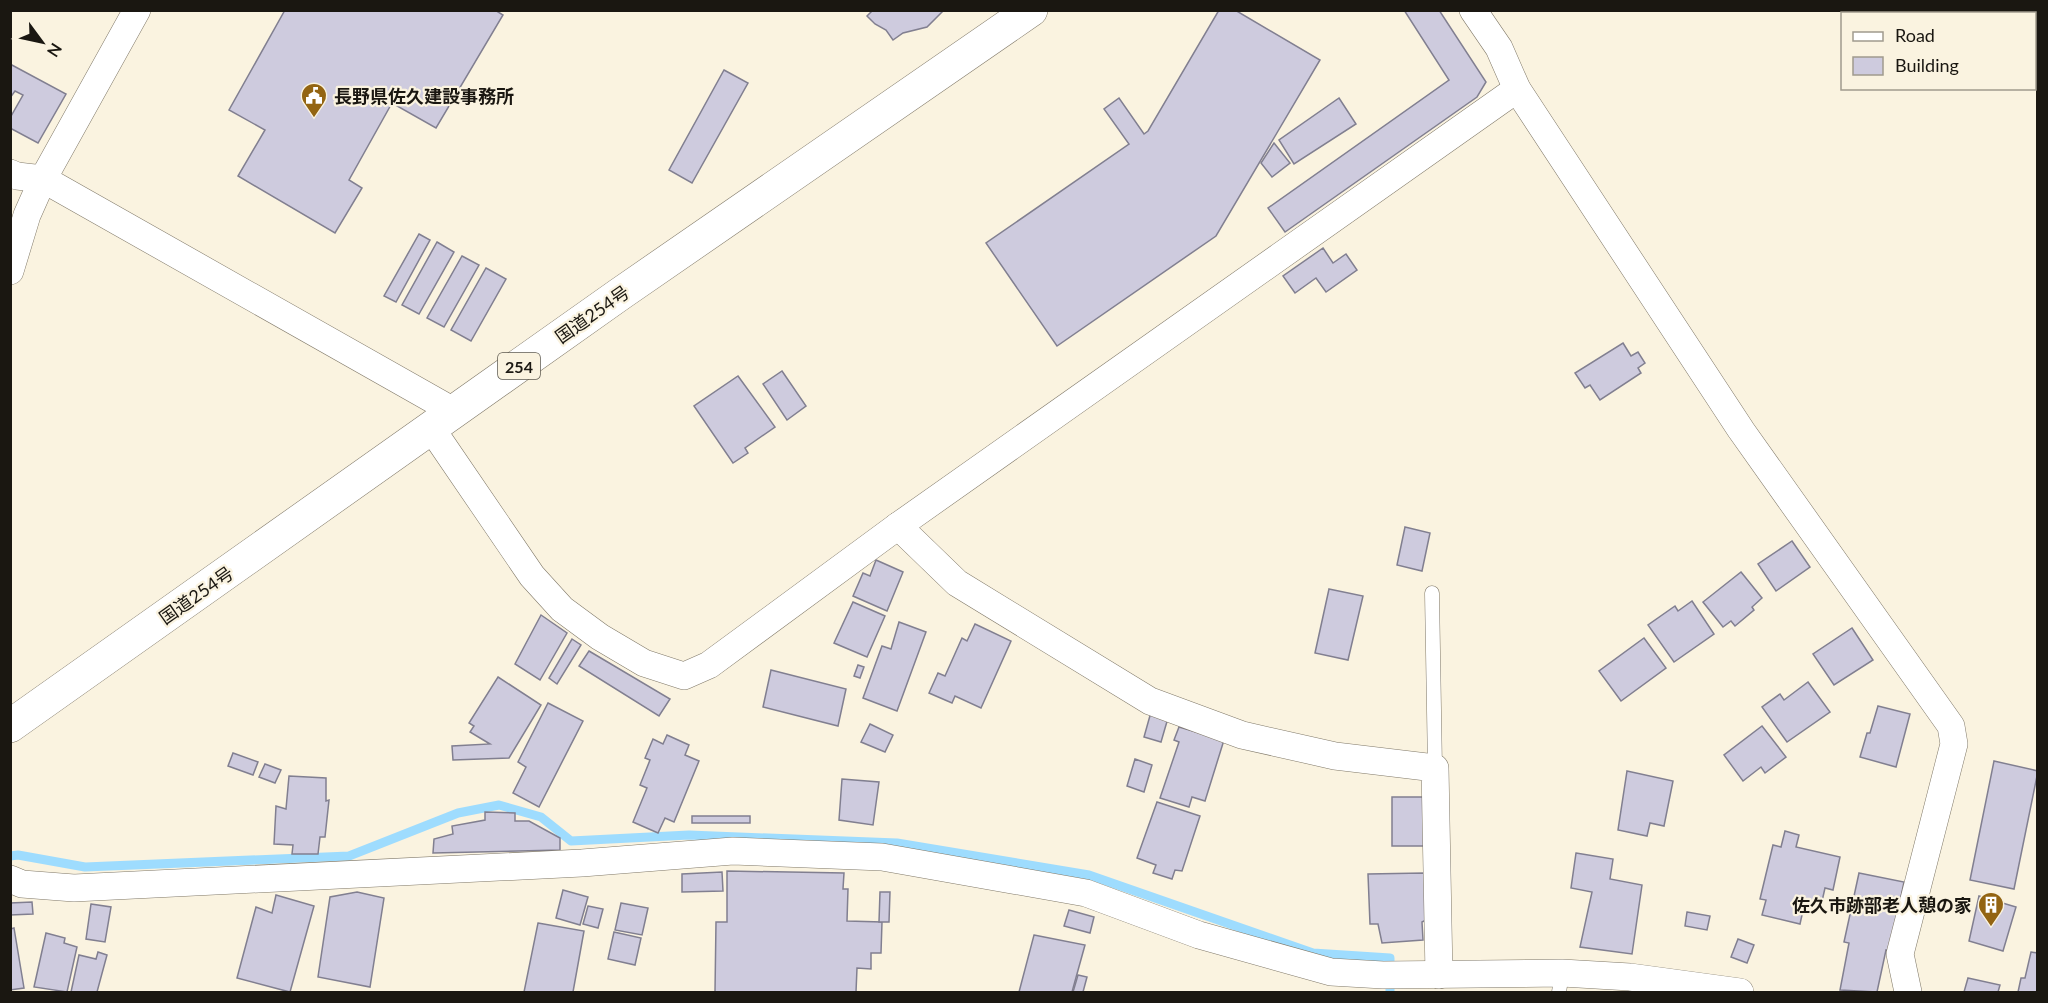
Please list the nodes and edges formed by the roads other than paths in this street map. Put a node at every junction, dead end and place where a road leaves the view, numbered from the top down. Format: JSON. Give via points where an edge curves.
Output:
{"nodes":[{"id":1,"x":136,"y":10,"type":"edge"},
{"id":2,"x":1031,"y":10,"type":"edge"},
{"id":3,"x":1473,"y":10,"type":"edge"},
{"id":4,"x":1517,"y":89,"type":"junction"},
{"id":5,"x":10,"y":172,"type":"edge"},
{"id":6,"x":43,"y":179,"type":"junction"},
{"id":7,"x":10,"y":271,"type":"edge"},
{"id":8,"x":443,"y":420,"type":"junction"},
{"id":9,"x":897,"y":526,"type":"junction"},
{"id":10,"x":1432,"y":593,"type":"dead end"},
{"id":11,"x":10,"y":726,"type":"edge"},
{"id":12,"x":1435,"y":768,"type":"junction"},
{"id":13,"x":10,"y":879,"type":"edge"},
{"id":14,"x":1439,"y":975,"type":"junction"},
{"id":15,"x":1384,"y":980,"type":"edge"},
{"id":16,"x":1561,"y":983,"type":"edge"},
{"id":17,"x":1740,"y":993,"type":"edge"},
{"id":18,"x":1908,"y":993,"type":"edge"}],
"edges":[{"from":1,"to":6,"type":"street"},
{"from":2,"to":8,"type":"highway","name":"国道254号","number":"254"},
{"from":3,"to":4,"type":"street","via":[[1499,48]]},
{"from":4,"to":9,"type":"street"},
{"from":4,"to":18,"type":"street","via":[[1741,430],[1951,726],[1954,744],[1900,954]]},
{"from":5,"to":6,"type":"street"},
{"from":6,"to":7,"type":"street"},
{"from":6,"to":8,"type":"street"},
{"from":8,"to":9,"type":"street","via":[[532,576],[561,609],[644,663],[684,676],[709,666]]},
{"from":8,"to":11,"type":"highway","name":"国道254号","number":"254"},
{"from":9,"to":12,"type":"street","via":[[957,583],[1150,701],[1242,735],[1335,756]]},
{"from":10,"to":12,"type":"lane"},
{"from":12,"to":14,"type":"street"},
{"from":13,"to":15,"type":"street","via":[[22,884],[74,888],[582,863],[733,851],[882,857],[1086,893],[1199,935],[1290,962]]},
{"from":14,"to":15,"type":"street"},
{"from":14,"to":16,"type":"street"},
{"from":16,"to":17,"type":"street","via":[[1630,977]]}]}
